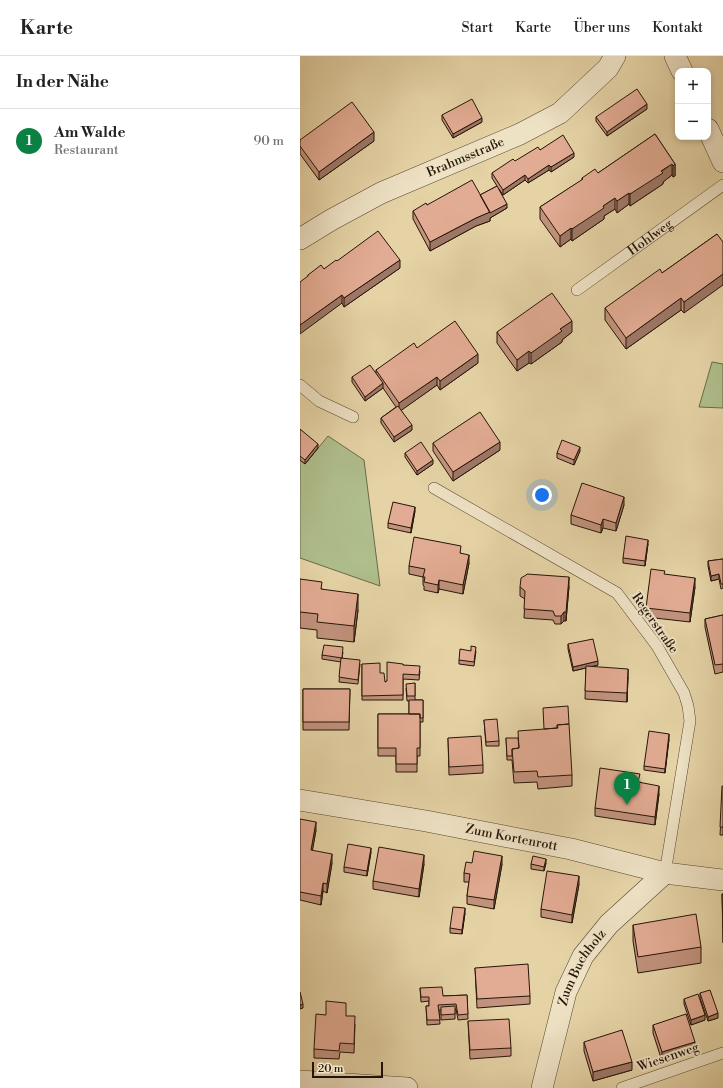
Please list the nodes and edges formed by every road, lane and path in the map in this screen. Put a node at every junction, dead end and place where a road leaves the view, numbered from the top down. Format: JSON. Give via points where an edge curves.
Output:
{"nodes":[{"id":1,"x":615,"y":56,"type":"edge"},
{"id":2,"x":675,"y":56,"type":"edge"},
{"id":3,"x":681,"y":68,"type":"edge"},
{"id":4,"x":711,"y":136,"type":"edge"},
{"id":5,"x":723,"y":162,"type":"edge"},
{"id":6,"x":723,"y":185,"type":"edge"},
{"id":7,"x":300,"y":239,"type":"edge"},
{"id":8,"x":576,"y":290,"type":"dead end"},
{"id":9,"x":300,"y":385,"type":"edge"},
{"id":10,"x":353,"y":417,"type":"dead end"},
{"id":11,"x":434,"y":488,"type":"dead end"},
{"id":12,"x":300,"y":800,"type":"edge"},
{"id":13,"x":665,"y":873,"type":"junction"},
{"id":14,"x":723,"y":880,"type":"edge"},
{"id":15,"x":723,"y":1053,"type":"edge"},
{"id":16,"x":300,"y":1081,"type":"edge"},
{"id":17,"x":407,"y":1088,"type":"edge"},
{"id":18,"x":542,"y":1088,"type":"edge"},
{"id":19,"x":622,"y":1088,"type":"edge"}],
"edges":[{"from":1,"to":7,"type":"street","name":"Brahmsstraße","via":[[608,68],[560,113],[520,134],[381,193]]},
{"from":2,"to":3,"type":"street"},
{"from":4,"to":5,"type":"street"},
{"from":6,"to":8,"type":"lane","name":"Hohlweg"},
{"from":9,"to":10,"type":"lane","via":[[319,401]]},
{"from":11,"to":13,"type":"lane","name":"Regerstraße","via":[[617,593],[657,646],[684,693],[690,721]]},
{"from":12,"to":13,"type":"street","name":"Zum Kortenrott","via":[[571,849]]},
{"from":13,"to":14,"type":"street","name":"Zum Kortenrott"},
{"from":13,"to":18,"type":"street","name":"Zum Buchholz","via":[[609,924],[583,956],[566,992]]},
{"from":15,"to":19,"type":"lane","name":"Wiesenweg"},
{"from":16,"to":17,"type":"street"}]}
